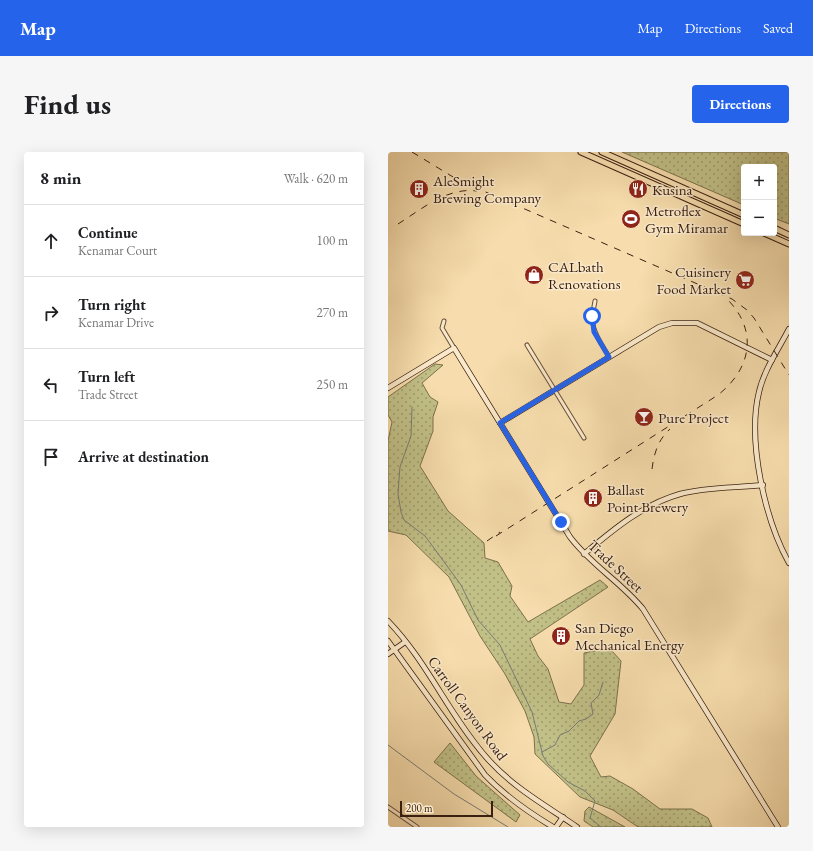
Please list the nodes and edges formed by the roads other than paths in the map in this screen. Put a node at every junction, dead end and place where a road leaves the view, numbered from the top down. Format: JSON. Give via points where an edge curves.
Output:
{"nodes":[{"id":1,"x":581,"y":152,"type":"edge"},
{"id":2,"x":602,"y":152,"type":"edge"},
{"id":3,"x":741,"y":214,"type":"edge"},
{"id":4,"x":741,"y":223,"type":"edge"},
{"id":5,"x":777,"y":229,"type":"edge"},
{"id":6,"x":789,"y":235,"type":"edge"},
{"id":7,"x":771,"y":236,"type":"edge"},
{"id":8,"x":789,"y":244,"type":"edge"},
{"id":9,"x":595,"y":301,"type":"dead end"},
{"id":10,"x":444,"y":321,"type":"dead end"},
{"id":11,"x":789,"y":329,"type":"edge"},
{"id":12,"x":527,"y":345,"type":"dead end"},
{"id":13,"x":454,"y":348,"type":"junction"},
{"id":14,"x":609,"y":357,"type":"junction"},
{"id":15,"x":772,"y":360,"type":"junction"},
{"id":16,"x":388,"y":388,"type":"edge"},
{"id":17,"x":555,"y":390,"type":"junction"},
{"id":18,"x":500,"y":423,"type":"junction"},
{"id":19,"x":584,"y":438,"type":"dead end"},
{"id":20,"x":763,"y":485,"type":"junction"},
{"id":21,"x":584,"y":554,"type":"junction"},
{"id":22,"x":789,"y":564,"type":"edge"},
{"id":23,"x":388,"y":621,"type":"edge"},
{"id":24,"x":388,"y":641,"type":"edge"},
{"id":25,"x":405,"y":642,"type":"junction"},
{"id":26,"x":395,"y":648,"type":"junction"},
{"id":27,"x":388,"y":654,"type":"edge"},
{"id":28,"x":388,"y":807,"type":"edge"},
{"id":29,"x":563,"y":817,"type":"junction"},
{"id":30,"x":417,"y":827,"type":"edge"},
{"id":31,"x":553,"y":827,"type":"edge"},
{"id":32,"x":556,"y":827,"type":"edge"},
{"id":33,"x":577,"y":827,"type":"edge"},
{"id":34,"x":778,"y":827,"type":"edge"}],
"edges":[{"from":1,"to":4,"type":"main road"},
{"from":2,"to":3,"type":"main road"},
{"from":5,"to":6,"type":"main road"},
{"from":7,"to":8,"type":"main road"},
{"from":9,"to":14,"type":"street","via":[[592,324],[594,332]]},
{"from":10,"to":13,"type":"street","name":"Trade Street","via":[[442,328]]},
{"from":11,"to":15,"type":"street"},
{"from":12,"to":17,"type":"street"},
{"from":13,"to":16,"type":"street"},
{"from":13,"to":18,"type":"street","name":"Trade Street"},
{"from":14,"to":15,"type":"street","via":[[659,327],[685,321],[707,327]]},
{"from":14,"to":17,"type":"street"},
{"from":15,"to":20,"type":"street","via":[[759,391],[754,423],[754,440]]},
{"from":17,"to":18,"type":"street"},
{"from":17,"to":19,"type":"street"},
{"from":18,"to":21,"type":"street","name":"Trade Street","via":[[570,537]]},
{"from":20,"to":21,"type":"street","via":[[696,491],[661,500],[618,525]]},
{"from":20,"to":22,"type":"street","via":[[774,530]]},
{"from":21,"to":34,"type":"street","name":"Trade Street","via":[[632,596],[643,609]]},
{"from":23,"to":25,"type":"street","name":"Carroll Canyon Road"},
{"from":24,"to":26,"type":"street","name":"Carroll Canyon Road"},
{"from":25,"to":26,"type":"street"},
{"from":25,"to":29,"type":"street","name":"Carroll Canyon Road","via":[[485,756],[510,782]]},
{"from":26,"to":27,"type":"street"},
{"from":26,"to":31,"type":"street","name":"Carroll Canyon Road","via":[[485,775],[521,807]]},
{"from":28,"to":30,"type":"street"},
{"from":29,"to":32,"type":"street"},
{"from":29,"to":33,"type":"street","name":"Carroll Canyon Road"}]}
